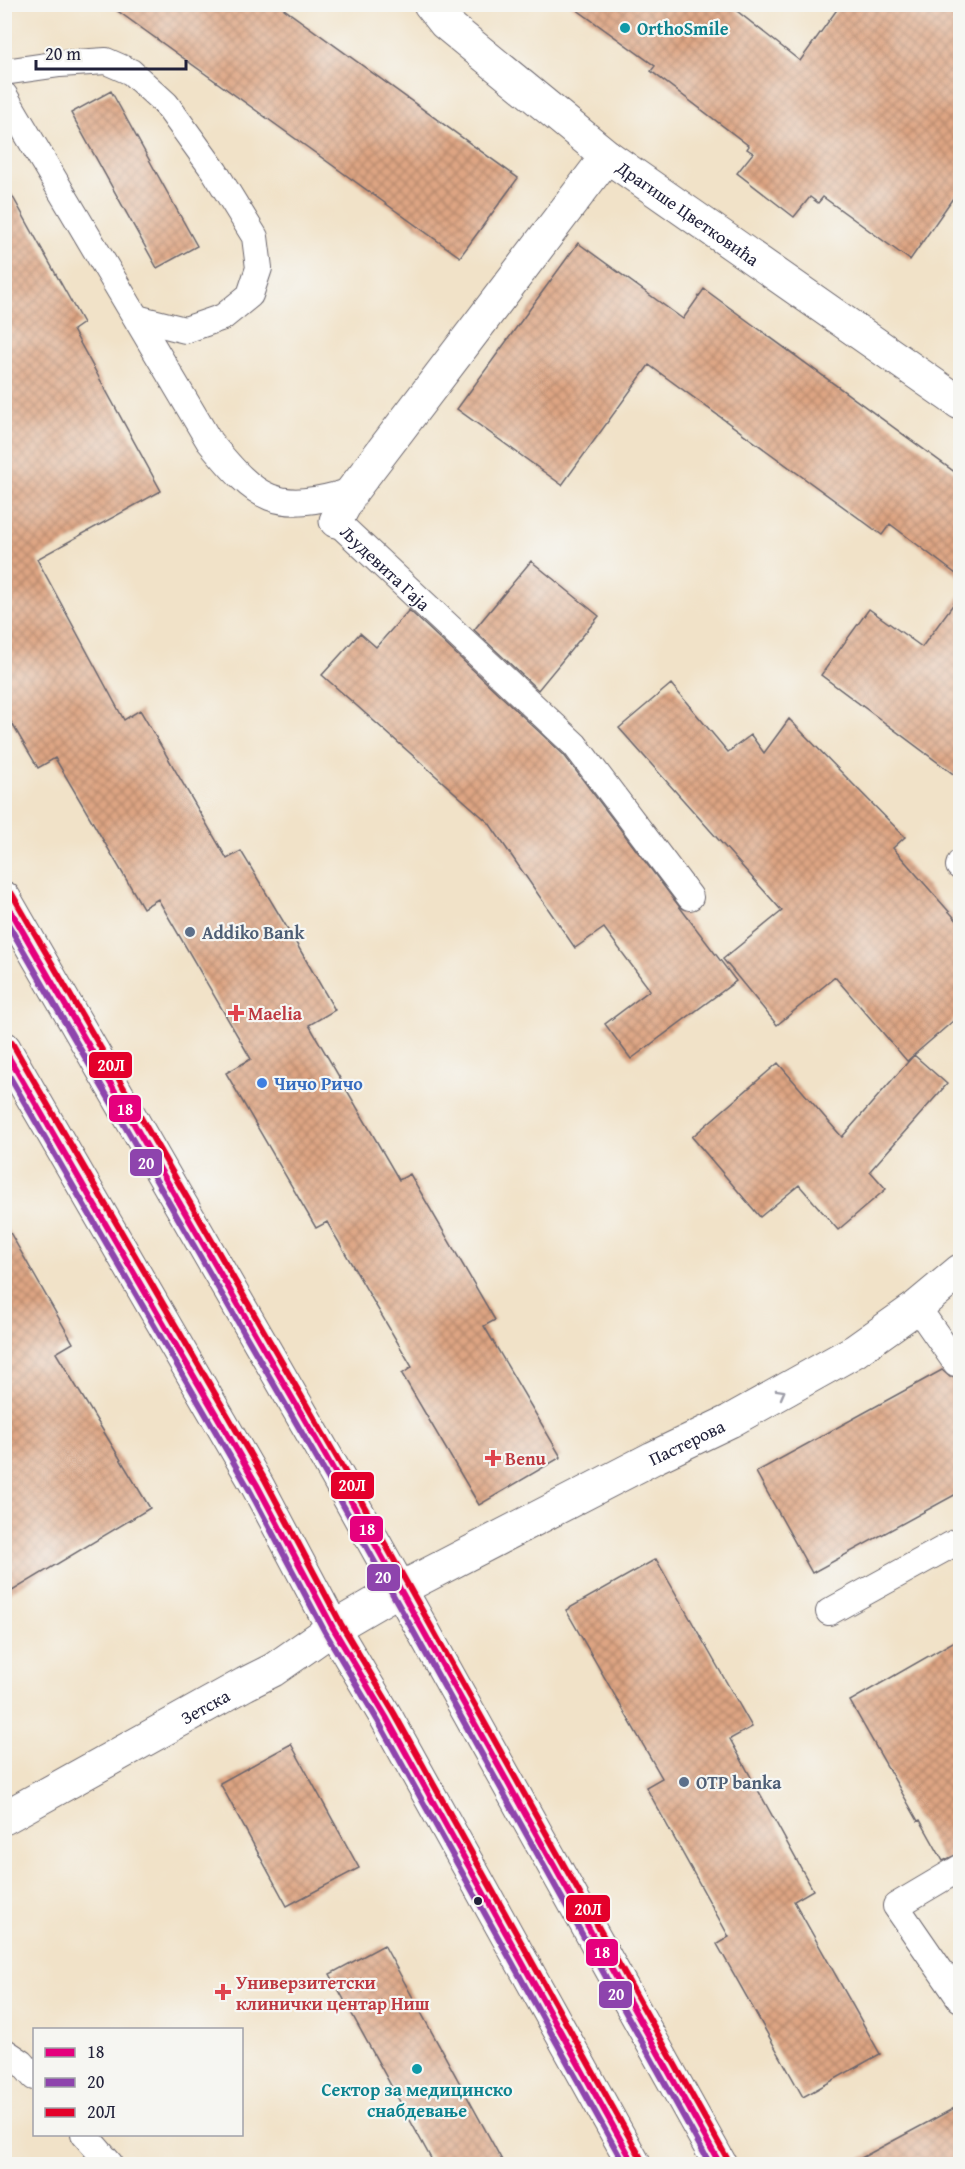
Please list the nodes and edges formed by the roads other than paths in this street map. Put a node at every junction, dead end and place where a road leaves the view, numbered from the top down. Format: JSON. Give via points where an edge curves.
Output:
{"nodes":[{"id":1,"x":429,"y":4,"type":"edge"},
{"id":2,"x":4,"y":72,"type":"edge"},
{"id":3,"x":4,"y":94,"type":"edge"},
{"id":4,"x":607,"y":156,"type":"junction"},
{"id":5,"x":136,"y":318,"type":"junction"},
{"id":6,"x":960,"y":403,"type":"edge"},
{"id":7,"x":352,"y":491,"type":"junction"},
{"id":8,"x":336,"y":520,"type":"joint"},
{"id":9,"x":690,"y":897,"type":"dead end"},
{"id":10,"x":4,"y":898,"type":"edge"},
{"id":11,"x":4,"y":1048,"type":"edge"},
{"id":12,"x":960,"y":1271,"type":"edge"},
{"id":13,"x":917,"y":1307,"type":"junction"},
{"id":14,"x":956,"y":1363,"type":"dead end"},
{"id":15,"x":960,"y":1540,"type":"edge"},
{"id":16,"x":400,"y":1589,"type":"junction"},
{"id":17,"x":828,"y":1612,"type":"dead end"},
{"id":18,"x":333,"y":1628,"type":"junction"},
{"id":19,"x":4,"y":1818,"type":"edge"},
{"id":20,"x":960,"y":1868,"type":"edge"},
{"id":21,"x":960,"y":1999,"type":"edge"},
{"id":22,"x":4,"y":2051,"type":"edge"},
{"id":23,"x":33,"y":2076,"type":"edge"},
{"id":24,"x":86,"y":2136,"type":"edge"},
{"id":25,"x":110,"y":2164,"type":"edge"},
{"id":26,"x":634,"y":2164,"type":"edge"},
{"id":27,"x":720,"y":2164,"type":"edge"}],
"edges":[{"from":1,"to":4,"type":"main road","name":"Драгише Цветковића","via":[[444,23]]},
{"from":2,"to":5,"type":"lane","via":[[106,61],[131,72],[166,104],[255,237],[259,268],[250,295],[223,317],[185,330]]},
{"from":3,"to":5,"type":"lane"},
{"from":4,"to":6,"type":"main road","name":"Драгише Цветковића"},
{"from":4,"to":7,"type":"main road","name":"Људевита Гаја"},
{"from":5,"to":7,"type":"lane","via":[[209,441],[248,484],[285,502],[312,502]]},
{"from":7,"to":8,"type":"main road","name":"Људевита Гаја"},
{"from":8,"to":9,"type":"lane","name":"Људевита Гаја","via":[[574,745]]},
{"from":10,"to":16,"type":"main road"},
{"from":11,"to":18,"type":"main road","via":[[256,1485]]},
{"from":12,"to":13,"type":"main road","name":"Пастерова"},
{"from":13,"to":14,"type":"lane"},
{"from":16,"to":13,"type":"main road","name":"Пастерова","one_way":true,"via":[[730,1421],[855,1351]]},
{"from":15,"to":17,"type":"lane"},
{"from":16,"to":18,"type":"main road","name":"Зетска"},
{"from":16,"to":27,"type":"main road"},
{"from":18,"to":19,"type":"main road","name":"Зетска","via":[[273,1670]]},
{"from":18,"to":26,"type":"main road"},
{"from":20,"to":21,"type":"lane","via":[[896,1906]]},
{"from":22,"to":23,"type":"lane"},
{"from":24,"to":25,"type":"lane"}]}
